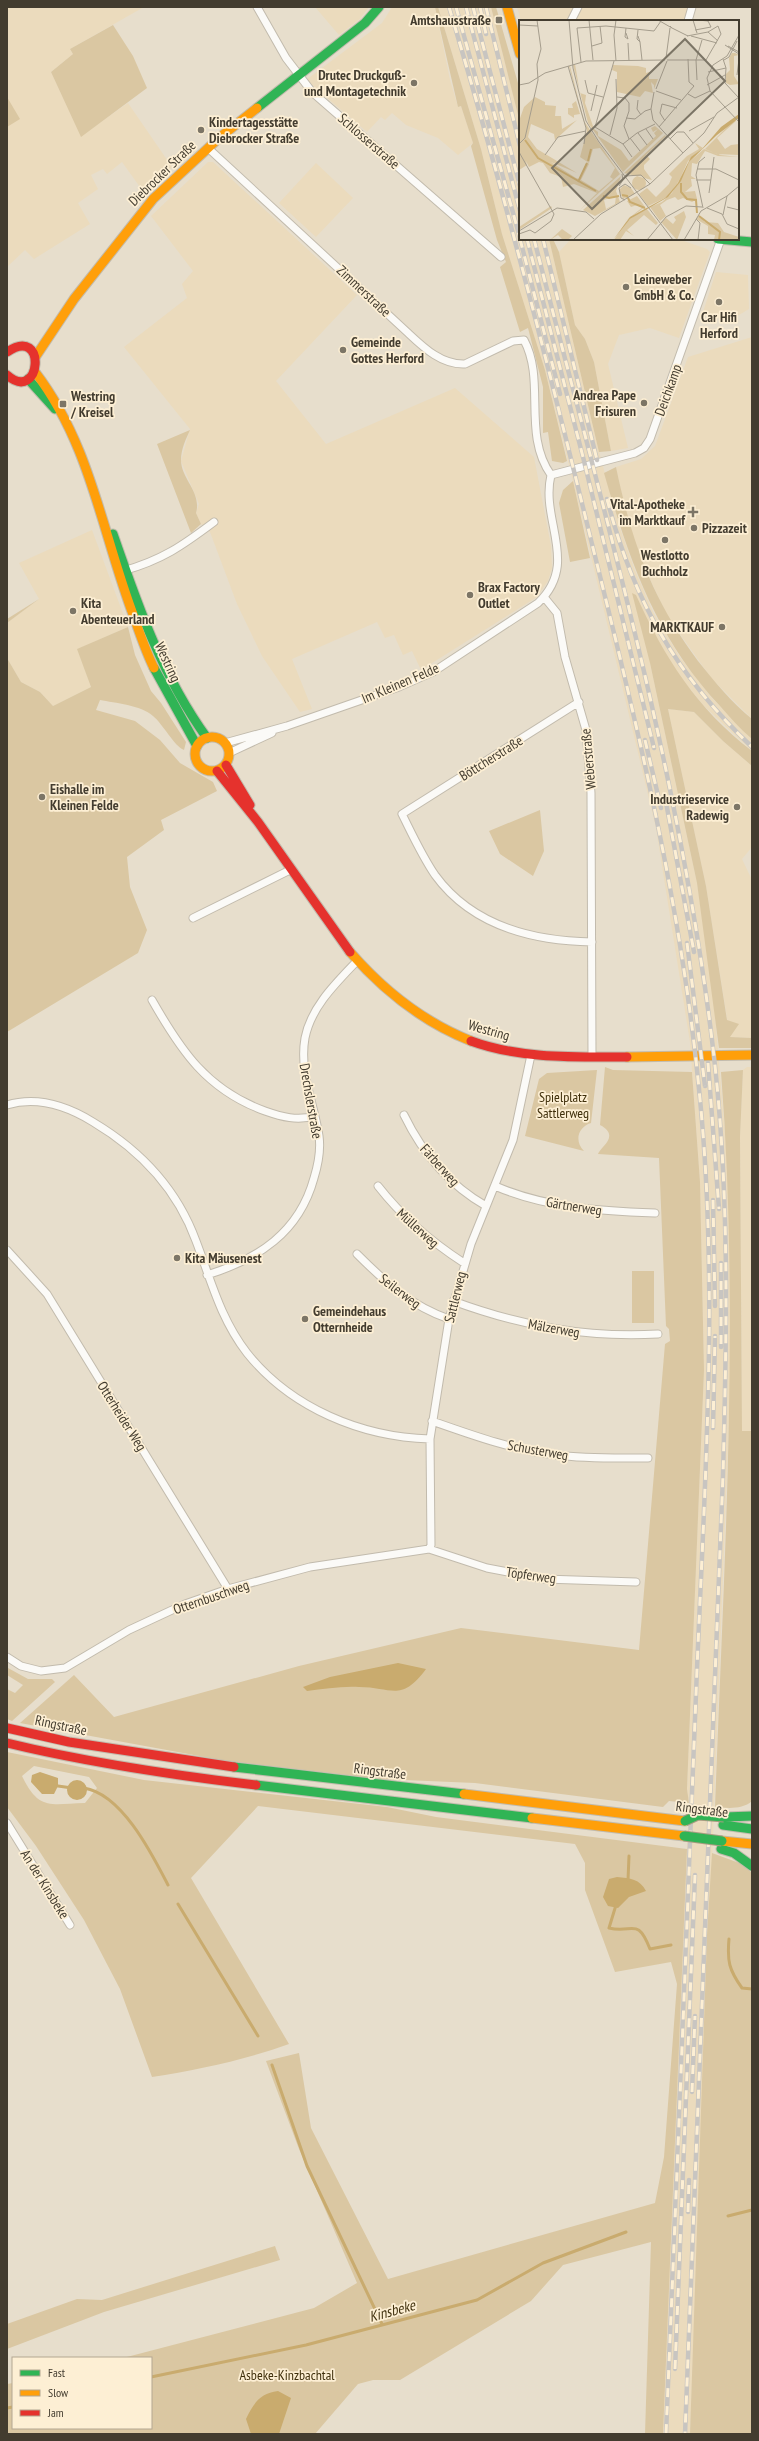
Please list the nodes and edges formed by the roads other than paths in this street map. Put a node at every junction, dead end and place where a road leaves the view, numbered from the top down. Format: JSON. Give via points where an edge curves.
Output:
{"nodes":[{"id":1,"x":257,"y":7,"type":"edge"},
{"id":2,"x":379,"y":7,"type":"edge"},
{"id":3,"x":507,"y":7,"type":"edge"},
{"id":4,"x":578,"y":7,"type":"edge"},
{"id":5,"x":692,"y":7,"type":"edge"},
{"id":6,"x":572,"y":20,"type":"edge"},
{"id":7,"x":688,"y":20,"type":"edge"},
{"id":8,"x":519,"y":50,"type":"edge"},
{"id":9,"x":298,"y":76,"type":"junction"},
{"id":10,"x":208,"y":148,"type":"junction"},
{"id":11,"x":720,"y":240,"type":"edge"},
{"id":12,"x":731,"y":240,"type":"edge"},
{"id":13,"x":752,"y":242,"type":"edge"},
{"id":14,"x":501,"y":257,"type":"dead end"},
{"id":15,"x":74,"y":299,"type":"junction"},
{"id":16,"x":9,"y":347,"type":"edge"},
{"id":17,"x":27,"y":348,"type":"junction"},
{"id":18,"x":36,"y":356,"type":"junction"},
{"id":19,"x":35,"y":372,"type":"junction"},
{"id":20,"x":28,"y":379,"type":"junction"},
{"id":21,"x":10,"y":380,"type":"edge"},
{"id":22,"x":65,"y":419,"type":"junction"},
{"id":23,"x":551,"y":475,"type":"junction"},
{"id":24,"x":214,"y":522,"type":"dead end"},
{"id":25,"x":121,"y":572,"type":"junction"},
{"id":26,"x":544,"y":597,"type":"junction"},
{"id":27,"x":579,"y":702,"type":"junction"},
{"id":28,"x":287,"y":726,"type":"junction"},
{"id":29,"x":207,"y":738,"type":"junction"},
{"id":30,"x":225,"y":743,"type":"junction"},
{"id":31,"x":197,"y":746,"type":"junction"},
{"id":32,"x":230,"y":753,"type":"junction"},
{"id":33,"x":226,"y":765,"type":"junction"},
{"id":34,"x":217,"y":771,"type":"junction"},
{"id":35,"x":258,"y":822,"type":"junction"},
{"id":36,"x":290,"y":870,"type":"junction"},
{"id":37,"x":193,"y":918,"type":"dead end"},
{"id":38,"x":592,"y":942,"type":"junction"},
{"id":39,"x":357,"y":961,"type":"junction"},
{"id":40,"x":152,"y":1000,"type":"dead end"},
{"id":41,"x":531,"y":1055,"type":"junction"},
{"id":42,"x":752,"y":1055,"type":"edge"},
{"id":43,"x":592,"y":1057,"type":"junction"},
{"id":44,"x":7,"y":1105,"type":"edge"},
{"id":45,"x":404,"y":1115,"type":"dead end"},
{"id":46,"x":315,"y":1116,"type":"junction"},
{"id":47,"x":378,"y":1186,"type":"dead end"},
{"id":48,"x":494,"y":1186,"type":"junction"},
{"id":49,"x":486,"y":1206,"type":"junction"},
{"id":50,"x":655,"y":1213,"type":"dead end"},
{"id":51,"x":7,"y":1250,"type":"edge"},
{"id":52,"x":358,"y":1254,"type":"dead end"},
{"id":53,"x":464,"y":1263,"type":"junction"},
{"id":54,"x":207,"y":1275,"type":"junction"},
{"id":55,"x":453,"y":1301,"type":"junction"},
{"id":56,"x":449,"y":1319,"type":"junction"},
{"id":57,"x":658,"y":1334,"type":"dead end"},
{"id":58,"x":432,"y":1421,"type":"junction"},
{"id":59,"x":430,"y":1439,"type":"junction"},
{"id":60,"x":648,"y":1458,"type":"dead end"},
{"id":61,"x":428,"y":1549,"type":"junction"},
{"id":62,"x":636,"y":1582,"type":"dead end"},
{"id":63,"x":228,"y":1589,"type":"junction"},
{"id":64,"x":7,"y":1657,"type":"edge"},
{"id":65,"x":7,"y":1728,"type":"edge"},
{"id":66,"x":7,"y":1744,"type":"edge"},
{"id":67,"x":752,"y":1816,"type":"edge"},
{"id":68,"x":724,"y":1821,"type":"junction"},
{"id":69,"x":7,"y":1823,"type":"edge"},
{"id":70,"x":752,"y":1829,"type":"edge"},
{"id":71,"x":752,"y":1844,"type":"edge"},
{"id":72,"x":722,"y":1845,"type":"junction"},
{"id":73,"x":752,"y":1866,"type":"edge"},
{"id":74,"x":70,"y":1925,"type":"dead end"}],
"edges":[{"from":1,"to":9,"type":"street","name":"Schlosserstraße"},
{"from":2,"to":9,"type":"main road","name":"Diebrocker Straße","via":[[366,24]]},
{"from":3,"to":8,"type":"main road"},
{"from":4,"to":6,"type":"street"},
{"from":5,"to":7,"type":"street"},
{"from":9,"to":10,"type":"main road","name":"Diebrocker Straße"},
{"from":9,"to":14,"type":"street","name":"Schlosserstraße","via":[[312,92]]},
{"from":10,"to":15,"type":"main road","name":"Diebrocker Straße","via":[[143,210]]},
{"from":10,"to":23,"type":"street","name":"Zimmerstraße","via":[[407,332],[439,357],[457,364],[465,364],[513,341],[524,340],[534,382],[535,427],[539,450],[543,463]]},
{"from":11,"to":23,"type":"street","name":"Deichkamp","via":[[647,444],[635,453]]},
{"from":12,"to":13,"type":"main road"},
{"from":15,"to":17,"type":"main road","name":"Diebrocker Straße"},
{"from":15,"to":18,"type":"main road","name":"Diebrocker Straße"},
{"from":16,"to":17,"type":"main road"},
{"from":17,"to":18,"type":"main road"},
{"from":18,"to":19,"type":"main road","via":[[38,363]]},
{"from":19,"to":20,"type":"main road"},
{"from":19,"to":22,"type":"main road","name":"Westring","via":[[52,394]]},
{"from":20,"to":21,"type":"main road"},
{"from":20,"to":22,"type":"main road","name":"Westring"},
{"from":22,"to":25,"type":"main road","name":"Westring","via":[[83,456]]},
{"from":23,"to":26,"type":"street","via":[[548,488],[559,564],[557,577]]},
{"from":24,"to":25,"type":"street","via":[[173,552]]},
{"from":25,"to":29,"type":"main road","name":"Westring","via":[[176,693]]},
{"from":25,"to":31,"type":"main road","name":"Westring","via":[[153,668]]},
{"from":26,"to":27,"type":"street","name":"Weberstraße","via":[[557,613],[565,657]]},
{"from":26,"to":28,"type":"street","name":"Im Kleinen Felde","via":[[432,672],[399,687]]},
{"from":27,"to":38,"type":"street","name":"Weberstraße","via":[[586,730],[591,792]]},
{"from":27,"to":38,"type":"street","name":"Böttcherstraße","via":[[402,814],[436,876],[452,894],[474,911],[491,922],[531,936]]},
{"from":28,"to":30,"type":"street","name":"Im Kleinen Felde"},
{"from":28,"to":32,"type":"street","name":"Im Kleinen Felde"},
{"from":29,"to":30,"type":"main road","via":[[214,737]]},
{"from":29,"to":31,"type":"main road"},
{"from":30,"to":32,"type":"main road"},
{"from":31,"to":34,"type":"main road","via":[[194,753],[199,766],[205,770]]},
{"from":32,"to":33,"type":"main road"},
{"from":33,"to":34,"type":"main road"},
{"from":33,"to":35,"type":"main road","name":"Westring"},
{"from":34,"to":35,"type":"main road","name":"Westring"},
{"from":35,"to":36,"type":"main road","name":"Westring"},
{"from":36,"to":37,"type":"street"},
{"from":36,"to":39,"type":"main road","name":"Westring"},
{"from":38,"to":43,"type":"street","name":"Weberstraße"},
{"from":39,"to":41,"type":"main road","name":"Westring","via":[[390,994],[441,1028],[474,1042]]},
{"from":39,"to":46,"type":"street","name":"Drechslerstraße","via":[[323,1001],[315,1013],[306,1037],[303,1066]]},
{"from":40,"to":46,"type":"street","via":[[189,1059],[226,1092],[252,1106],[283,1117],[303,1119]]},
{"from":41,"to":43,"type":"main road","name":"Westring"},
{"from":41,"to":48,"type":"street","name":"Sattlerweg","via":[[513,1140]]},
{"from":42,"to":43,"type":"main road","name":"Westring"},
{"from":44,"to":54,"type":"street","via":[[30,1100],[59,1106],[86,1117],[128,1145],[154,1170],[184,1212]]},
{"from":45,"to":49,"type":"street","name":"Färberweg","via":[[414,1135],[442,1172],[472,1198]]},
{"from":46,"to":54,"type":"street","name":"Drechslerstraße","via":[[320,1139],[319,1157],[312,1186],[296,1217],[265,1250],[248,1260]]},
{"from":47,"to":53,"type":"street","name":"Müllerweg","via":[[418,1231]]},
{"from":48,"to":49,"type":"street","name":"Sattlerweg"},
{"from":48,"to":50,"type":"street","name":"Gärtnerweg","via":[[551,1204],[596,1210]]},
{"from":49,"to":53,"type":"street","name":"Sattlerweg"},
{"from":51,"to":63,"type":"street","name":"Otterheider Weg","via":[[47,1294]]},
{"from":52,"to":56,"type":"street","name":"Seilerweg","via":[[401,1294],[431,1313]]},
{"from":53,"to":55,"type":"street","name":"Sattlerweg"},
{"from":54,"to":59,"type":"street","via":[[218,1306],[237,1339],[264,1371],[292,1394],[319,1412],[367,1431]]},
{"from":55,"to":56,"type":"street","name":"Sattlerweg"},
{"from":55,"to":57,"type":"street","name":"Mälzerweg","via":[[491,1315],[556,1330],[620,1336]]},
{"from":56,"to":58,"type":"street","name":"Sattlerweg"},
{"from":58,"to":59,"type":"street","name":"Sattlerweg"},
{"from":58,"to":60,"type":"street","name":"Schusterweg","via":[[473,1436],[547,1454],[584,1458]]},
{"from":59,"to":61,"type":"street","name":"Sattlerweg","via":[[431,1546]]},
{"from":61,"to":62,"type":"street","name":"Töpferweg","via":[[487,1568],[544,1579]]},
{"from":61,"to":63,"type":"street","name":"Otternbuschweg","via":[[310,1567]]},
{"from":63,"to":64,"type":"street","name":"Otternbuschweg","via":[[185,1604],[143,1624],[65,1668],[41,1671],[21,1666]]},
{"from":65,"to":68,"type":"main road","name":"Ringstraße","via":[[69,1742],[185,1761],[684,1821]]},
{"from":66,"to":72,"type":"main road","name":"Ringstraße","bridge":true,"via":[[66,1757],[175,1775],[684,1836],[704,1839],[710,1846]]},
{"from":67,"to":68,"type":"main road"},
{"from":68,"to":70,"type":"main road","name":"Ringstraße"},
{"from":69,"to":74,"type":"street","name":"An der Kinsbeke"},
{"from":71,"to":72,"type":"main road","name":"Ringstraße"},
{"from":72,"to":73,"type":"main road"}]}
